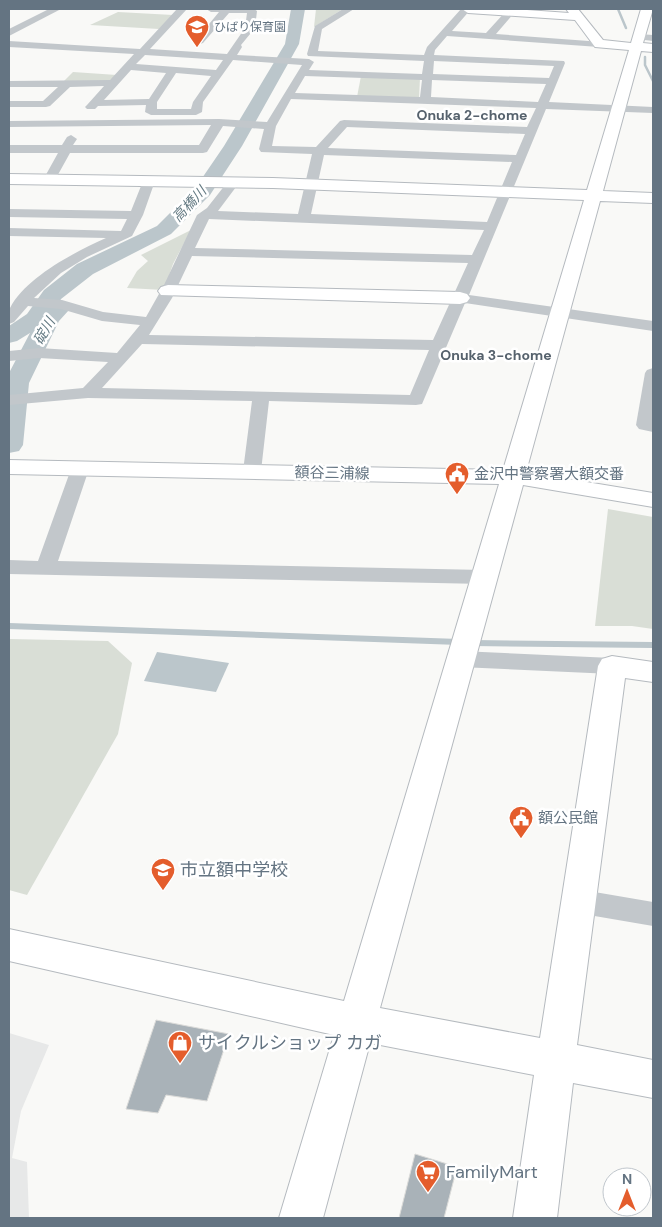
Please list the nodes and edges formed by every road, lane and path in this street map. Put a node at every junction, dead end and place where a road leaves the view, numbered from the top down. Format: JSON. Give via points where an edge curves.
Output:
{"nodes":[{"id":1,"x":56,"y":9,"type":"edge"},
{"id":2,"x":182,"y":9,"type":"edge"},
{"id":3,"x":211,"y":9,"type":"edge"},
{"id":4,"x":349,"y":9,"type":"edge"},
{"id":5,"x":467,"y":9,"type":"edge"},
{"id":6,"x":647,"y":9,"type":"edge"},
{"id":7,"x":226,"y":10,"type":"edge"},
{"id":8,"x":510,"y":12,"type":"junction"},
{"id":9,"x":575,"y":13,"type":"edge"},
{"id":10,"x":9,"y":33,"type":"edge"},
{"id":11,"x":444,"y":33,"type":"junction"},
{"id":12,"x":489,"y":36,"type":"junction"},
{"id":13,"x":200,"y":41,"type":"dead end"},
{"id":14,"x":645,"y":42,"type":"edge"},
{"id":15,"x":9,"y":44,"type":"edge"},
{"id":16,"x":599,"y":44,"type":"junction"},
{"id":17,"x":142,"y":52,"type":"junction"},
{"id":18,"x":230,"y":57,"type":"junction"},
{"id":19,"x":429,"y":58,"type":"junction"},
{"id":20,"x":308,"y":59,"type":"junction"},
{"id":21,"x":129,"y":68,"type":"junction"},
{"id":22,"x":173,"y":70,"type":"junction"},
{"id":23,"x":218,"y":73,"type":"junction"},
{"id":24,"x":301,"y":73,"type":"junction"},
{"id":25,"x":427,"y":77,"type":"junction"},
{"id":26,"x":552,"y":81,"type":"junction"},
{"id":27,"x":68,"y":83,"type":"junction"},
{"id":28,"x":115,"y":83,"type":"junction"},
{"id":29,"x":9,"y":84,"type":"edge"},
{"id":30,"x":288,"y":96,"type":"junction"},
{"id":31,"x":358,"y":98,"type":"junction"},
{"id":32,"x":425,"y":100,"type":"junction"},
{"id":33,"x":152,"y":102,"type":"junction"},
{"id":34,"x":95,"y":103,"type":"junction"},
{"id":35,"x":9,"y":104,"type":"edge"},
{"id":36,"x":543,"y":104,"type":"junction"},
{"id":37,"x":619,"y":108,"type":"junction"},
{"id":38,"x":653,"y":110,"type":"edge"},
{"id":39,"x":223,"y":122,"type":"junction"},
{"id":40,"x":78,"y":123,"type":"junction"},
{"id":41,"x":344,"y":123,"type":"junction"},
{"id":42,"x":9,"y":124,"type":"edge"},
{"id":43,"x":267,"y":125,"type":"junction"},
{"id":44,"x":532,"y":131,"type":"junction"},
{"id":45,"x":9,"y":149,"type":"edge"},
{"id":46,"x":67,"y":149,"type":"junction"},
{"id":47,"x":319,"y":151,"type":"junction"},
{"id":48,"x":520,"y":159,"type":"junction"},
{"id":49,"x":9,"y":179,"type":"edge"},
{"id":50,"x":49,"y":180,"type":"junction"},
{"id":51,"x":149,"y":181,"type":"junction"},
{"id":52,"x":231,"y":183,"type":"junction"},
{"id":53,"x":311,"y":185,"type":"junction"},
{"id":54,"x":508,"y":192,"type":"junction"},
{"id":55,"x":594,"y":196,"type":"junction"},
{"id":56,"x":653,"y":198,"type":"edge"},
{"id":57,"x":9,"y":213,"type":"edge"},
{"id":58,"x":136,"y":215,"type":"junction"},
{"id":59,"x":204,"y":215,"type":"junction"},
{"id":60,"x":304,"y":218,"type":"junction"},
{"id":61,"x":492,"y":226,"type":"junction"},
{"id":62,"x":9,"y":232,"type":"edge"},
{"id":63,"x":123,"y":234,"type":"junction"},
{"id":64,"x":185,"y":252,"type":"junction"},
{"id":65,"x":478,"y":259,"type":"junction"},
{"id":66,"x":168,"y":291,"type":"junction"},
{"id":67,"x":460,"y":298,"type":"junction"},
{"id":68,"x":32,"y":302,"type":"dead end"},
{"id":69,"x":560,"y":313,"type":"junction"},
{"id":70,"x":9,"y":319,"type":"edge"},
{"id":71,"x":150,"y":322,"type":"junction"},
{"id":72,"x":653,"y":326,"type":"edge"},
{"id":73,"x":138,"y":339,"type":"junction"},
{"id":74,"x":439,"y":345,"type":"junction"},
{"id":75,"x":13,"y":356,"type":"edge"},
{"id":76,"x":120,"y":358,"type":"junction"},
{"id":77,"x":653,"y":373,"type":"edge"},
{"id":78,"x":88,"y":393,"type":"junction"},
{"id":79,"x":261,"y":396,"type":"junction"},
{"id":80,"x":9,"y":400,"type":"edge"},
{"id":81,"x":653,"y":427,"type":"edge"},
{"id":82,"x":11,"y":468,"type":"edge"},
{"id":83,"x":80,"y":468,"type":"junction"},
{"id":84,"x":252,"y":471,"type":"junction"},
{"id":85,"x":515,"y":477,"type":"junction"},
{"id":86,"x":653,"y":500,"type":"edge"},
{"id":87,"x":9,"y":568,"type":"edge"},
{"id":88,"x":46,"y":568,"type":"junction"},
{"id":89,"x":484,"y":577,"type":"junction"},
{"id":90,"x":463,"y":648,"type":"junction"},
{"id":91,"x":612,"y":666,"type":"junction"},
{"id":92,"x":653,"y":672,"type":"edge"},
{"id":93,"x":577,"y":901,"type":"junction"},
{"id":94,"x":653,"y":914,"type":"edge"},
{"id":95,"x":9,"y":945,"type":"edge"},
{"id":96,"x":356,"y":1022,"type":"junction"},
{"id":97,"x":555,"y":1060,"type":"junction"},
{"id":98,"x":653,"y":1079,"type":"edge"},
{"id":99,"x":301,"y":1218,"type":"edge"},
{"id":100,"x":535,"y":1218,"type":"edge"}],
"edges":[{"from":1,"to":10,"type":"street"},
{"from":2,"to":17,"type":"street","via":[[160,39]]},
{"from":3,"to":7,"type":"street"},
{"from":4,"to":20,"type":"street","via":[[318,28]]},
{"from":5,"to":8,"type":"street"},
{"from":5,"to":11,"type":"street"},
{"from":6,"to":14,"type":"street"},
{"from":7,"to":13,"type":"street"},
{"from":7,"to":18,"type":"street","via":[[252,11],[250,28],[234,43]]},
{"from":8,"to":9,"type":"street"},
{"from":8,"to":12,"type":"street","via":[[505,24]]},
{"from":9,"to":16,"type":"street","via":[[584,31]]},
{"from":11,"to":12,"type":"street"},
{"from":11,"to":19,"type":"street","via":[[430,49]]},
{"from":12,"to":16,"type":"street"},
{"from":14,"to":16,"type":"street"},
{"from":14,"to":37,"type":"street"},
{"from":15,"to":17,"type":"street"},
{"from":17,"to":18,"type":"street"},
{"from":17,"to":21,"type":"street"},
{"from":18,"to":20,"type":"street"},
{"from":18,"to":23,"type":"street"},
{"from":19,"to":20,"type":"street"},
{"from":19,"to":25,"type":"street"},
{"from":19,"to":26,"type":"street","via":[[560,63]]},
{"from":20,"to":24,"type":"street"},
{"from":21,"to":22,"type":"street"},
{"from":21,"to":28,"type":"street"},
{"from":22,"to":23,"type":"street"},
{"from":22,"to":33,"type":"street"},
{"from":23,"to":33,"type":"street","via":[[198,102]]},
{"from":24,"to":25,"type":"street"},
{"from":24,"to":30,"type":"street"},
{"from":25,"to":26,"type":"street"},
{"from":25,"to":32,"type":"street"},
{"from":26,"to":36,"type":"street"},
{"from":27,"to":28,"type":"street"},
{"from":27,"to":29,"type":"street"},
{"from":27,"to":35,"type":"street","via":[[46,104]]},
{"from":28,"to":34,"type":"street"},
{"from":30,"to":31,"type":"street"},
{"from":30,"to":43,"type":"street"},
{"from":31,"to":32,"type":"street"},
{"from":31,"to":41,"type":"street","via":[[356,110]]},
{"from":32,"to":36,"type":"street"},
{"from":33,"to":34,"type":"street"},
{"from":34,"to":40,"type":"street"},
{"from":36,"to":37,"type":"street"},
{"from":36,"to":44,"type":"street"},
{"from":37,"to":38,"type":"street"},
{"from":37,"to":55,"type":"street"},
{"from":39,"to":40,"type":"street"},
{"from":39,"to":43,"type":"street"},
{"from":39,"to":46,"type":"street","via":[[203,149]]},
{"from":40,"to":42,"type":"street"},
{"from":40,"to":46,"type":"street"},
{"from":41,"to":44,"type":"street"},
{"from":41,"to":47,"type":"street"},
{"from":43,"to":47,"type":"street","via":[[265,148]]},
{"from":44,"to":48,"type":"street"},
{"from":45,"to":46,"type":"street"},
{"from":46,"to":50,"type":"street"},
{"from":47,"to":48,"type":"street"},
{"from":47,"to":53,"type":"street"},
{"from":48,"to":54,"type":"street"},
{"from":49,"to":50,"type":"street"},
{"from":50,"to":51,"type":"street"},
{"from":51,"to":52,"type":"street"},
{"from":51,"to":58,"type":"street"},
{"from":52,"to":53,"type":"street"},
{"from":52,"to":59,"type":"street","via":[[212,211]]},
{"from":53,"to":54,"type":"street"},
{"from":53,"to":60,"type":"street"},
{"from":54,"to":55,"type":"street"},
{"from":54,"to":61,"type":"street"},
{"from":55,"to":56,"type":"street"},
{"from":55,"to":69,"type":"street"},
{"from":57,"to":58,"type":"street"},
{"from":58,"to":63,"type":"street","via":[[128,232]]},
{"from":59,"to":60,"type":"street"},
{"from":59,"to":64,"type":"street"},
{"from":60,"to":61,"type":"street"},
{"from":61,"to":65,"type":"street"},
{"from":62,"to":63,"type":"street"},
{"from":63,"to":70,"type":"street","via":[[56,270],[34,288]]},
{"from":64,"to":65,"type":"street"},
{"from":64,"to":66,"type":"street"},
{"from":65,"to":67,"type":"street"},
{"from":66,"to":67,"type":"street"},
{"from":66,"to":71,"type":"street"},
{"from":67,"to":69,"type":"street"},
{"from":67,"to":74,"type":"street"},
{"from":68,"to":71,"type":"street"},
{"from":69,"to":72,"type":"street"},
{"from":69,"to":85,"type":"street"},
{"from":71,"to":73,"type":"street"},
{"from":73,"to":74,"type":"street"},
{"from":73,"to":76,"type":"street"},
{"from":74,"to":79,"type":"street","via":[[416,400]]},
{"from":75,"to":76,"type":"street","via":[[49,354]]},
{"from":76,"to":78,"type":"street"},
{"from":77,"to":81,"type":"street","via":[[645,425]]},
{"from":78,"to":79,"type":"street"},
{"from":78,"to":80,"type":"street"},
{"from":79,"to":84,"type":"street"},
{"from":82,"to":83,"type":"street","name":"額谷三浦線"},
{"from":83,"to":84,"type":"street","name":"額谷三浦線"},
{"from":83,"to":88,"type":"street"},
{"from":84,"to":85,"type":"street","name":"額谷三浦線"},
{"from":85,"to":86,"type":"street","name":"額谷三浦線"},
{"from":85,"to":89,"type":"street"},
{"from":87,"to":88,"type":"street"},
{"from":88,"to":89,"type":"street"},
{"from":89,"to":90,"type":"street"},
{"from":90,"to":91,"type":"street"},
{"from":90,"to":96,"type":"street"},
{"from":91,"to":92,"type":"street"},
{"from":91,"to":93,"type":"street"},
{"from":93,"to":94,"type":"street"},
{"from":93,"to":97,"type":"street"},
{"from":95,"to":96,"type":"street"},
{"from":96,"to":97,"type":"street"},
{"from":96,"to":99,"type":"street"},
{"from":97,"to":98,"type":"street"},
{"from":97,"to":100,"type":"street"}]}
